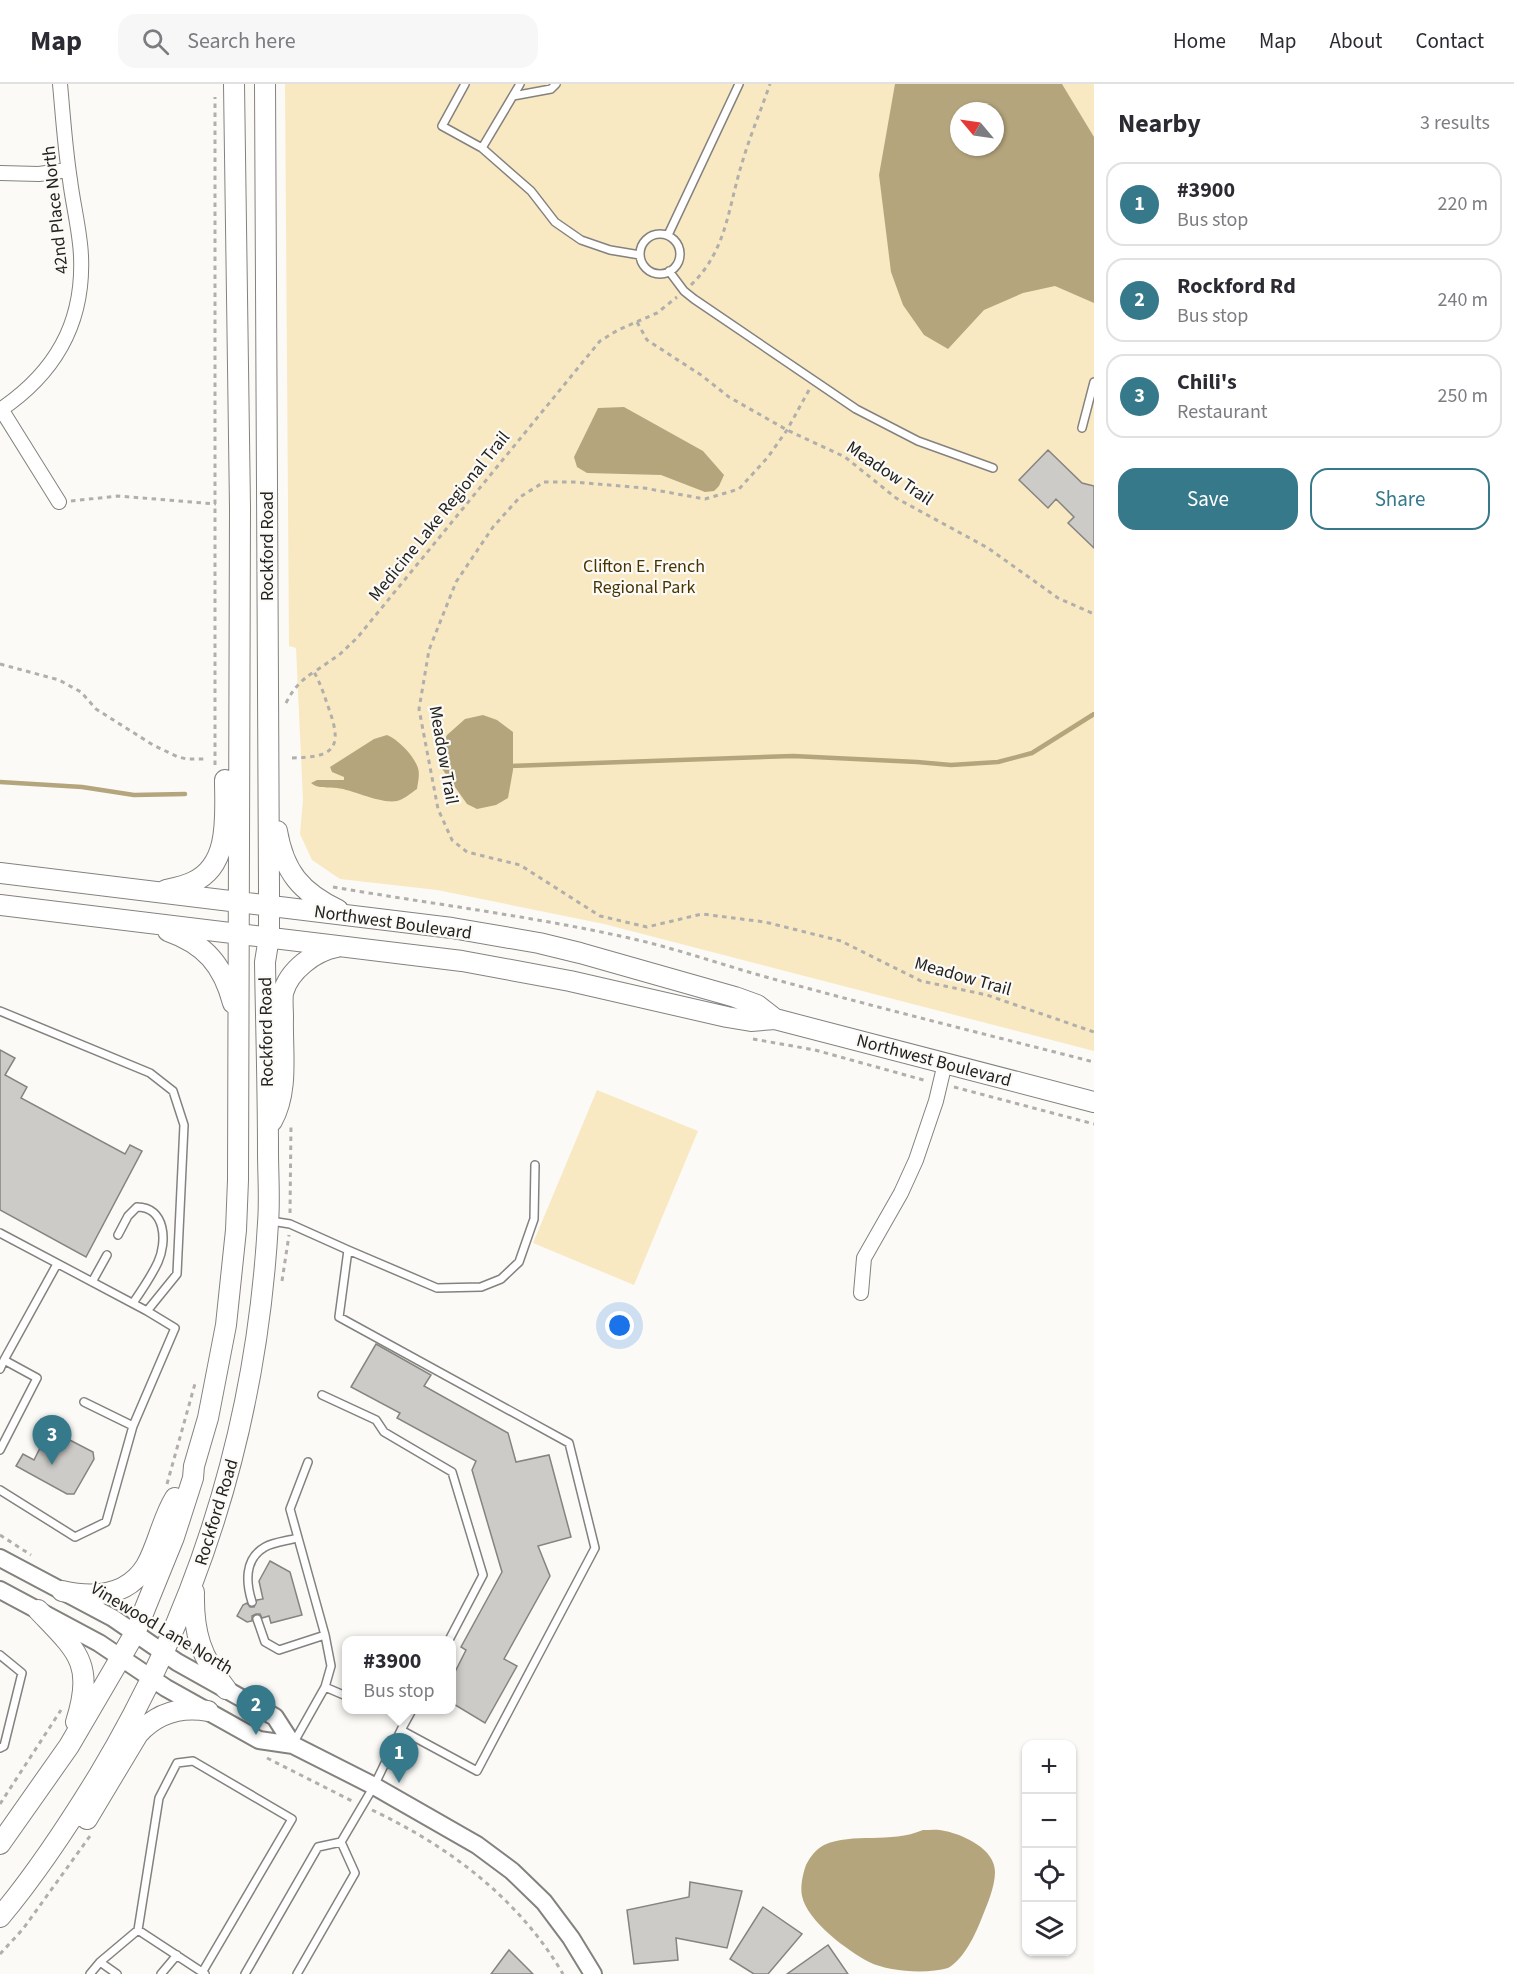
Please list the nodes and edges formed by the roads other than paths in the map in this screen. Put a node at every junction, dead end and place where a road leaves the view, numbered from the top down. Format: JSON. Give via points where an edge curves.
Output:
{"nodes":[{"id":1,"x":60,"y":84,"type":"edge"},
{"id":2,"x":234,"y":84,"type":"edge"},
{"id":3,"x":265,"y":84,"type":"edge"},
{"id":4,"x":465,"y":84,"type":"edge"},
{"id":5,"x":520,"y":84,"type":"edge"},
{"id":6,"x":556,"y":84,"type":"edge"},
{"id":7,"x":739,"y":84,"type":"edge"},
{"id":8,"x":513,"y":96,"type":"junction"},
{"id":9,"x":483,"y":148,"type":"junction"},
{"id":10,"x":68,"y":170,"type":"junction"},
{"id":11,"x":0,"y":173,"type":"edge"},
{"id":12,"x":668,"y":235,"type":"junction"},
{"id":13,"x":639,"y":255,"type":"junction"},
{"id":14,"x":669,"y":271,"type":"junction"},
{"id":15,"x":1094,"y":382,"type":"edge"},
{"id":16,"x":0,"y":409,"type":"edge"},
{"id":17,"x":1082,"y":428,"type":"dead end"},
{"id":18,"x":993,"y":468,"type":"dead end"},
{"id":19,"x":58,"y":502,"type":"road end"},
{"id":20,"x":238,"y":730,"type":"junction"},
{"id":21,"x":269,"y":809,"type":"junction"},
{"id":22,"x":0,"y":873,"type":"edge"},
{"id":23,"x":158,"y":892,"type":"junction"},
{"id":24,"x":238,"y":902,"type":"junction"},
{"id":25,"x":0,"y":905,"type":"edge"},
{"id":26,"x":269,"y":906,"type":"junction"},
{"id":27,"x":349,"y":915,"type":"junction"},
{"id":28,"x":143,"y":921,"type":"junction"},
{"id":29,"x":239,"y":933,"type":"junction"},
{"id":30,"x":268,"y":937,"type":"junction"},
{"id":31,"x":349,"y":946,"type":"junction"},
{"id":32,"x":0,"y":1011,"type":"edge"},
{"id":33,"x":775,"y":1019,"type":"junction"},
{"id":34,"x":239,"y":1034,"type":"junction"},
{"id":35,"x":945,"y":1063,"type":"junction"},
{"id":36,"x":1094,"y":1102,"type":"edge"},
{"id":37,"x":268,"y":1129,"type":"junction"},
{"id":38,"x":535,"y":1165,"type":"dead end"},
{"id":39,"x":268,"y":1221,"type":"junction"},
{"id":40,"x":0,"y":1233,"type":"edge"},
{"id":41,"x":118,"y":1234,"type":"dead end"},
{"id":42,"x":348,"y":1250,"type":"junction"},
{"id":43,"x":106,"y":1255,"type":"dead end"},
{"id":44,"x":57,"y":1264,"type":"junction"},
{"id":45,"x":92,"y":1282,"type":"junction"},
{"id":46,"x":861,"y":1293,"type":"dead end"},
{"id":47,"x":134,"y":1303,"type":"junction"},
{"id":48,"x":147,"y":1311,"type":"junction"},
{"id":49,"x":4,"y":1360,"type":"junction"},
{"id":50,"x":0,"y":1368,"type":"edge"},
{"id":51,"x":322,"y":1395,"type":"dead end"},
{"id":52,"x":84,"y":1402,"type":"dead end"},
{"id":53,"x":134,"y":1426,"type":"junction"},
{"id":54,"x":0,"y":1450,"type":"edge"},
{"id":55,"x":308,"y":1462,"type":"dead end"},
{"id":56,"x":193,"y":1478,"type":"junction"},
{"id":57,"x":0,"y":1490,"type":"edge"},
{"id":58,"x":297,"y":1538,"type":"junction"},
{"id":59,"x":0,"y":1558,"type":"edge"},
{"id":60,"x":194,"y":1581,"type":"junction"},
{"id":61,"x":0,"y":1590,"type":"edge"},
{"id":62,"x":62,"y":1591,"type":"junction"},
{"id":63,"x":252,"y":1602,"type":"dead end"},
{"id":64,"x":38,"y":1610,"type":"junction"},
{"id":65,"x":257,"y":1619,"type":"dead end"},
{"id":66,"x":135,"y":1633,"type":"junction"},
{"id":67,"x":325,"y":1635,"type":"junction"},
{"id":68,"x":452,"y":1636,"type":"edge"},
{"id":69,"x":164,"y":1653,"type":"junction"},
{"id":70,"x":0,"y":1655,"type":"edge"},
{"id":71,"x":122,"y":1658,"type":"junction"},
{"id":72,"x":152,"y":1678,"type":"junction"},
{"id":73,"x":325,"y":1687,"type":"junction"},
{"id":74,"x":226,"y":1689,"type":"junction"},
{"id":75,"x":342,"y":1694,"type":"edge"},
{"id":76,"x":208,"y":1711,"type":"junction"},
{"id":77,"x":410,"y":1714,"type":"edge"},
{"id":78,"x":401,"y":1730,"type":"junction"},
{"id":79,"x":293,"y":1745,"type":"junction"},
{"id":80,"x":0,"y":1748,"type":"edge"},
{"id":81,"x":55,"y":1767,"type":"junction"},
{"id":82,"x":374,"y":1786,"type":"junction"},
{"id":83,"x":342,"y":1842,"type":"junction"},
{"id":84,"x":0,"y":1844,"type":"edge"},
{"id":85,"x":2,"y":1915,"type":"edge"},
{"id":86,"x":138,"y":1930,"type":"junction"},
{"id":87,"x":177,"y":1955,"type":"junction"},
{"id":88,"x":100,"y":1962,"type":"junction"},
{"id":89,"x":204,"y":1973,"type":"edge"},
{"id":90,"x":90,"y":1974,"type":"edge"},
{"id":91,"x":117,"y":1974,"type":"edge"},
{"id":92,"x":161,"y":1974,"type":"edge"},
{"id":93,"x":245,"y":1974,"type":"edge"},
{"id":94,"x":297,"y":1974,"type":"edge"},
{"id":95,"x":593,"y":1974,"type":"edge"}],
"edges":[{"from":1,"to":10,"type":"street","name":"42nd Place North"},
{"from":2,"to":20,"type":"main road","name":"Rockford Road","via":[[240,508]]},
{"from":3,"to":21,"type":"main road","name":"Rockford Road"},
{"from":4,"to":9,"type":"lane","via":[[442,126]]},
{"from":5,"to":8,"type":"lane"},
{"from":6,"to":8,"type":"lane","via":[[551,89]]},
{"from":7,"to":12,"type":"lane"},
{"from":8,"to":9,"type":"lane"},
{"from":9,"to":13,"type":"lane","via":[[531,191],[555,222],[581,240]]},
{"from":10,"to":11,"type":"street"},
{"from":10,"to":16,"type":"street","name":"42nd Place North","via":[[81,255],[75,318],[44,374]]},
{"from":12,"to":13,"type":"lane","via":[[659,233],[646,238]]},
{"from":12,"to":14,"type":"lane","via":[[676,242],[680,255]]},
{"from":13,"to":14,"type":"lane","via":[[650,272]]},
{"from":14,"to":18,"type":"lane","via":[[694,299],[856,409],[918,441]]},
{"from":15,"to":17,"type":"lane"},
{"from":16,"to":19,"type":"street"},
{"from":20,"to":23,"type":"main road","via":[[225,751],[223,844],[218,858],[194,882]]},
{"from":20,"to":24,"type":"main road","name":"Rockford Road"},
{"from":21,"to":26,"type":"main road","name":"Rockford Road"},
{"from":21,"to":27,"type":"main road","via":[[285,864],[293,876],[315,898]]},
{"from":22,"to":23,"type":"main road","name":"Northwest Boulevard"},
{"from":23,"to":24,"type":"main road","name":"Northwest Boulevard"},
{"from":24,"to":26,"type":"main road","name":"Northwest Boulevard"},
{"from":24,"to":29,"type":"main road","name":"Rockford Road"},
{"from":25,"to":28,"type":"main road","name":"Northwest Boulevard"},
{"from":26,"to":27,"type":"main road","name":"Northwest Boulevard"},
{"from":26,"to":30,"type":"main road","name":"Rockford Road"},
{"from":27,"to":33,"type":"main road","name":"Northwest Boulevard","via":[[452,928],[580,953],[735,996],[757,1005]]},
{"from":28,"to":29,"type":"main road","name":"Northwest Boulevard"},
{"from":28,"to":34,"type":"main road","via":[[185,937],[207,953],[230,991]]},
{"from":29,"to":30,"type":"main road","name":"Northwest Boulevard"},
{"from":29,"to":34,"type":"main road","name":"Rockford Road"},
{"from":30,"to":31,"type":"main road","name":"Northwest Boulevard"},
{"from":30,"to":37,"type":"main road","name":"Rockford Road"},
{"from":31,"to":33,"type":"main road","name":"Northwest Boulevard","via":[[502,968],[751,1021]]},
{"from":31,"to":37,"type":"main road","via":[[331,948],[311,957],[287,984],[283,994],[280,1107]]},
{"from":32,"to":48,"type":"lane","via":[[150,1073],[173,1091],[184,1125],[177,1274]]},
{"from":33,"to":35,"type":"main road","name":"Northwest Boulevard"},
{"from":34,"to":56,"type":"main road","name":"Rockford Road","via":[[238,1180],[232,1268],[222,1351]]},
{"from":35,"to":36,"type":"main road","name":"Northwest Boulevard"},
{"from":35,"to":46,"type":"street","via":[[916,1160],[864,1258]]},
{"from":37,"to":39,"type":"main road","name":"Rockford Road"},
{"from":38,"to":42,"type":"lane","via":[[534,1219],[519,1262],[501,1279],[481,1287],[437,1288]]},
{"from":39,"to":42,"type":"lane","via":[[290,1224]]},
{"from":39,"to":60,"type":"main road","name":"Rockford Road","via":[[250,1381],[216,1520]]},
{"from":40,"to":44,"type":"lane"},
{"from":41,"to":47,"type":"lane","via":[[137,1207],[154,1212],[163,1231],[159,1260]]},
{"from":42,"to":78,"type":"lane","via":[[339,1317],[569,1443],[595,1548],[477,1771]]},
{"from":43,"to":45,"type":"lane"},
{"from":44,"to":45,"type":"lane"},
{"from":44,"to":49,"type":"lane"},
{"from":45,"to":47,"type":"lane"},
{"from":47,"to":48,"type":"lane"},
{"from":48,"to":53,"type":"lane","via":[[175,1328]]},
{"from":49,"to":50,"type":"lane"},
{"from":49,"to":54,"type":"lane","via":[[37,1378]]},
{"from":51,"to":68,"type":"lane","via":[[376,1420],[384,1432],[452,1472],[483,1575]]},
{"from":52,"to":53,"type":"lane"},
{"from":53,"to":57,"type":"lane","via":[[106,1522],[75,1537]]},
{"from":55,"to":58,"type":"lane","via":[[290,1509]]},
{"from":56,"to":62,"type":"main road","via":[[174,1499],[146,1566],[131,1583],[101,1595]]},
{"from":56,"to":66,"type":"main road","name":"Rockford Road"},
{"from":58,"to":63,"type":"lane","via":[[264,1548],[251,1561],[247,1578]]},
{"from":58,"to":67,"type":"lane"},
{"from":59,"to":62,"type":"street","name":"Vinewood Lane North"},
{"from":60,"to":69,"type":"main road","name":"Rockford Road"},
{"from":60,"to":74,"type":"main road","via":[[200,1646],[211,1670]]},
{"from":61,"to":64,"type":"street"},
{"from":62,"to":66,"type":"street","name":"Vinewood Lane North"},
{"from":64,"to":71,"type":"street"},
{"from":64,"to":81,"type":"main road","via":[[75,1650],[84,1675],[78,1716]]},
{"from":65,"to":67,"type":"lane","via":[[265,1642],[279,1650]]},
{"from":66,"to":69,"type":"street","name":"Vinewood Lane North"},
{"from":66,"to":71,"type":"main road","name":"Rockford Road"},
{"from":67,"to":73,"type":"lane","via":[[332,1666]]},
{"from":69,"to":72,"type":"main road","name":"Rockford Road"},
{"from":69,"to":74,"type":"street","name":"Vinewood Lane North"},
{"from":70,"to":80,"type":"lane","via":[[22,1673],[4,1746]]},
{"from":71,"to":72,"type":"street"},
{"from":71,"to":81,"type":"main road","name":"Rockford Road"},
{"from":72,"to":76,"type":"street"},
{"from":72,"to":85,"type":"main road","name":"Rockford Road","via":[[84,1799]]},
{"from":73,"to":75,"type":"lane"},
{"from":73,"to":79,"type":"lane"},
{"from":74,"to":79,"type":"street","name":"Vinewood Lane North","via":[[275,1717]]},
{"from":76,"to":79,"type":"street","via":[[259,1740]]},
{"from":76,"to":85,"type":"main road","via":[[182,1709],[148,1723],[51,1872],[28,1900]]},
{"from":77,"to":78,"type":"lane"},
{"from":78,"to":82,"type":"lane"},
{"from":79,"to":82,"type":"street"},
{"from":81,"to":84,"type":"main road","name":"Rockford Road"},
{"from":82,"to":83,"type":"lane"},
{"from":82,"to":95,"type":"street","via":[[477,1845],[512,1871],[544,1902]]},
{"from":83,"to":93,"type":"lane","via":[[318,1847]]},
{"from":83,"to":94,"type":"lane","via":[[355,1873]]},
{"from":86,"to":87,"type":"lane"},
{"from":86,"to":88,"type":"lane"},
{"from":86,"to":89,"type":"lane","via":[[159,1798],[177,1763],[194,1761],[292,1819]]},
{"from":87,"to":89,"type":"lane"},
{"from":87,"to":92,"type":"lane"},
{"from":88,"to":90,"type":"lane"},
{"from":88,"to":91,"type":"lane"}]}
